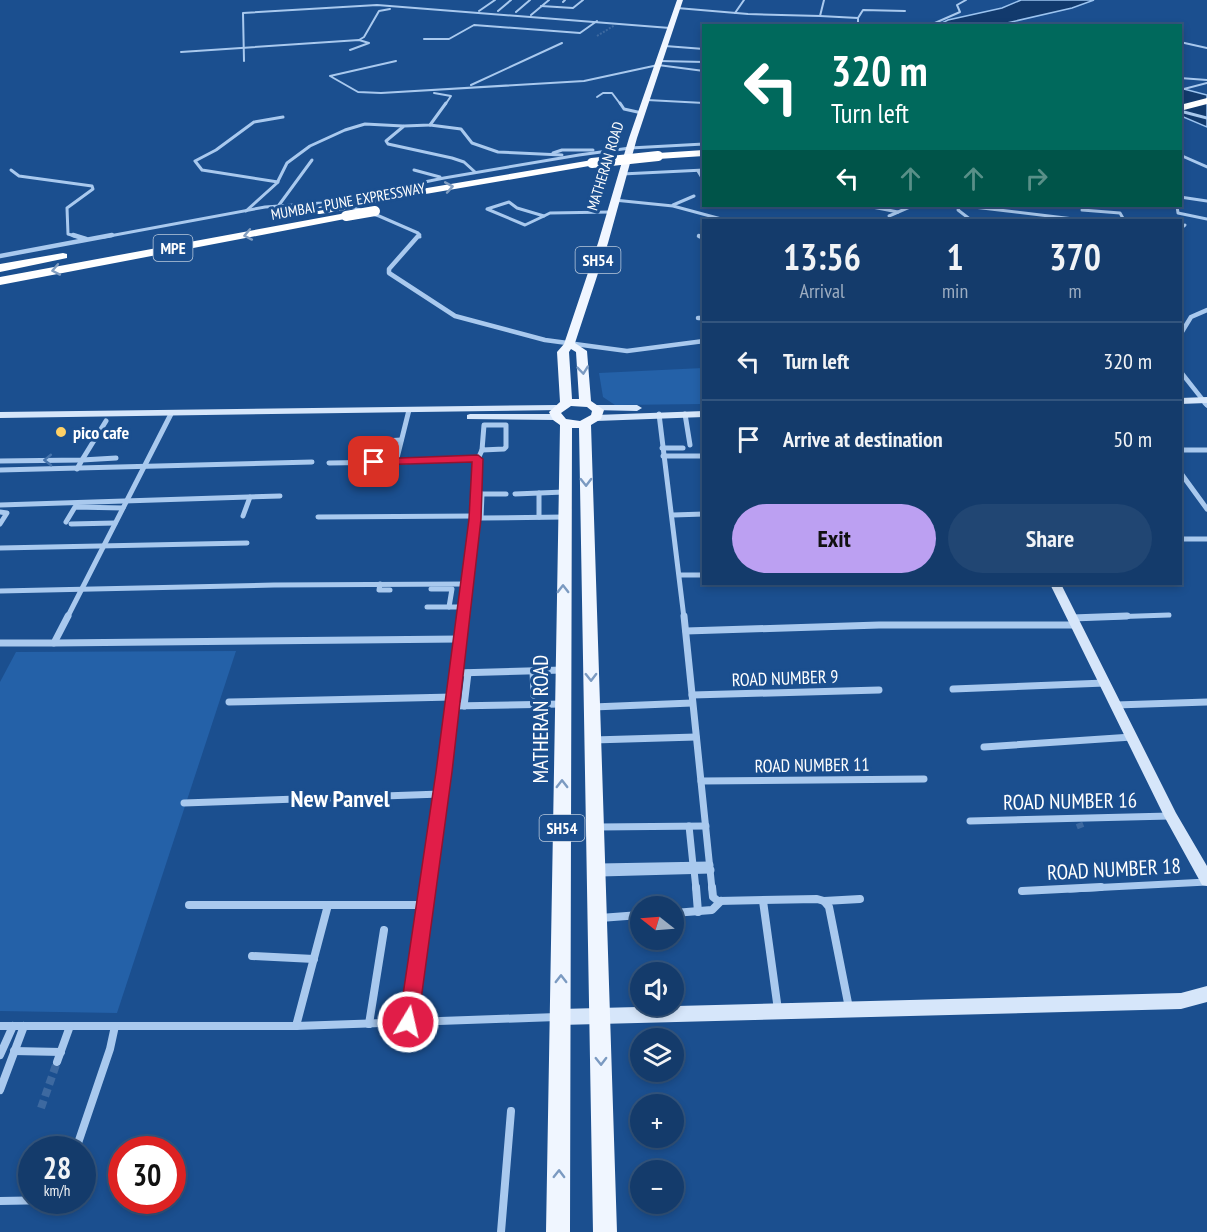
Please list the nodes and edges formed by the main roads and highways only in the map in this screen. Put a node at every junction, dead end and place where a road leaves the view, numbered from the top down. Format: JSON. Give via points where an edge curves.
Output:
{"nodes":[{"id":1,"x":679,"y":4,"type":"edge"},
{"id":2,"x":1206,"y":84,"type":"edge"},
{"id":3,"x":1182,"y":96,"type":"edge"},
{"id":4,"x":1207,"y":101,"type":"edge"},
{"id":5,"x":1182,"y":108,"type":"edge"},
{"id":6,"x":702,"y":153,"type":"edge"},
{"id":7,"x":662,"y":160,"type":"junction"},
{"id":8,"x":701,"y":166,"type":"edge"},
{"id":9,"x":596,"y":167,"type":"junction"},
{"id":10,"x":0,"y":268,"type":"edge"},
{"id":11,"x":0,"y":281,"type":"edge"},
{"id":12,"x":569,"y":344,"type":"junction"},
{"id":13,"x":561,"y":413,"type":"junction"},
{"id":14,"x":590,"y":413,"type":"junction"},
{"id":15,"x":558,"y":1232,"type":"edge"},
{"id":16,"x":605,"y":1232,"type":"edge"}],
"edges":[{"from":1,"to":12,"type":"main road","name":"MATHERAN ROAD","number":"SH54"},
{"from":2,"to":3,"type":"highway"},
{"from":4,"to":5,"type":"highway"},
{"from":6,"to":7,"type":"highway","name":"MUMBAI - PUNE EXPRESSWAY","number":"MPE"},
{"from":7,"to":8,"type":"highway","name":"MUMBAI - PUNE EXPRESSWAY","number":"MPE"},
{"from":7,"to":9,"type":"highway","name":"MUMBAI - PUNE EXPRESSWAY","number":"MPE"},
{"from":10,"to":9,"type":"highway","name":"MUMBAI - PUNE EXPRESSWAY","number":"MPE","one_way":true,"bridge":true,"via":[[319,209]]},
{"from":9,"to":11,"type":"highway","name":"MUMBAI - PUNE EXPRESSWAY","number":"MPE","one_way":true,"bridge":true},
{"from":12,"to":13,"type":"main road","name":"MATHERAN ROAD","number":"SH54","via":[[563,352]]},
{"from":12,"to":14,"type":"main road","number":"SH54","one_way":true,"via":[[581,351]]},
{"from":13,"to":14,"type":"main road"},
{"from":13,"to":14,"type":"main road"},
{"from":15,"to":13,"type":"main road","name":"MATHERAN ROAD","number":"SH54","one_way":true,"via":[[564,517]]},
{"from":14,"to":16,"type":"main road","number":"SH54","one_way":true,"via":[[592,707]]}]}
